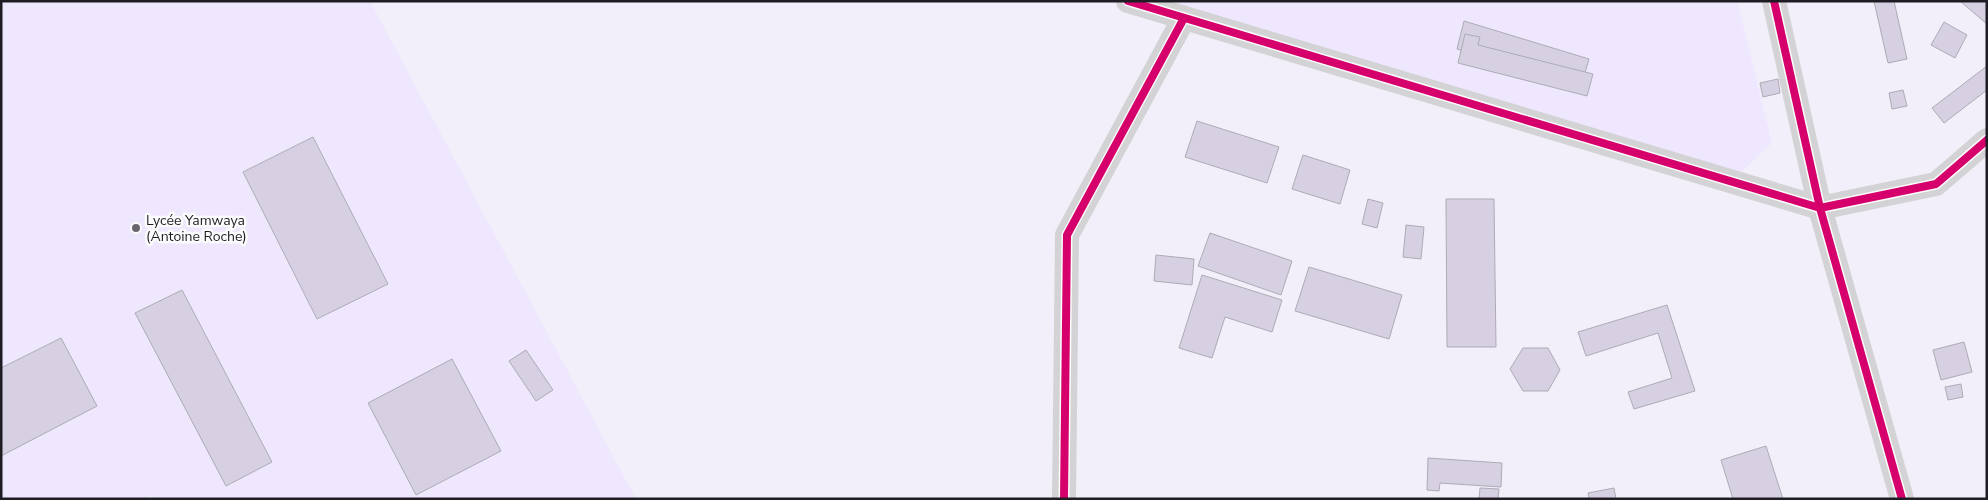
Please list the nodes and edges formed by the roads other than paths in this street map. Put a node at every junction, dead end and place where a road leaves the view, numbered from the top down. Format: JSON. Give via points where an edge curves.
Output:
{"nodes":[{"id":1,"x":1128,"y":1,"type":"edge"},
{"id":2,"x":1774,"y":1,"type":"edge"},
{"id":3,"x":1184,"y":18,"type":"junction"},
{"id":4,"x":1987,"y":140,"type":"edge"},
{"id":5,"x":1820,"y":208,"type":"junction"},
{"id":6,"x":1064,"y":499,"type":"edge"},
{"id":7,"x":1902,"y":499,"type":"edge"}],
"edges":[{"from":1,"to":3,"type":"street"},
{"from":2,"to":5,"type":"street"},
{"from":3,"to":5,"type":"street"},
{"from":3,"to":6,"type":"street","via":[[1067,234]]},
{"from":4,"to":5,"type":"street","via":[[1936,184]]},
{"from":5,"to":7,"type":"street"}]}
